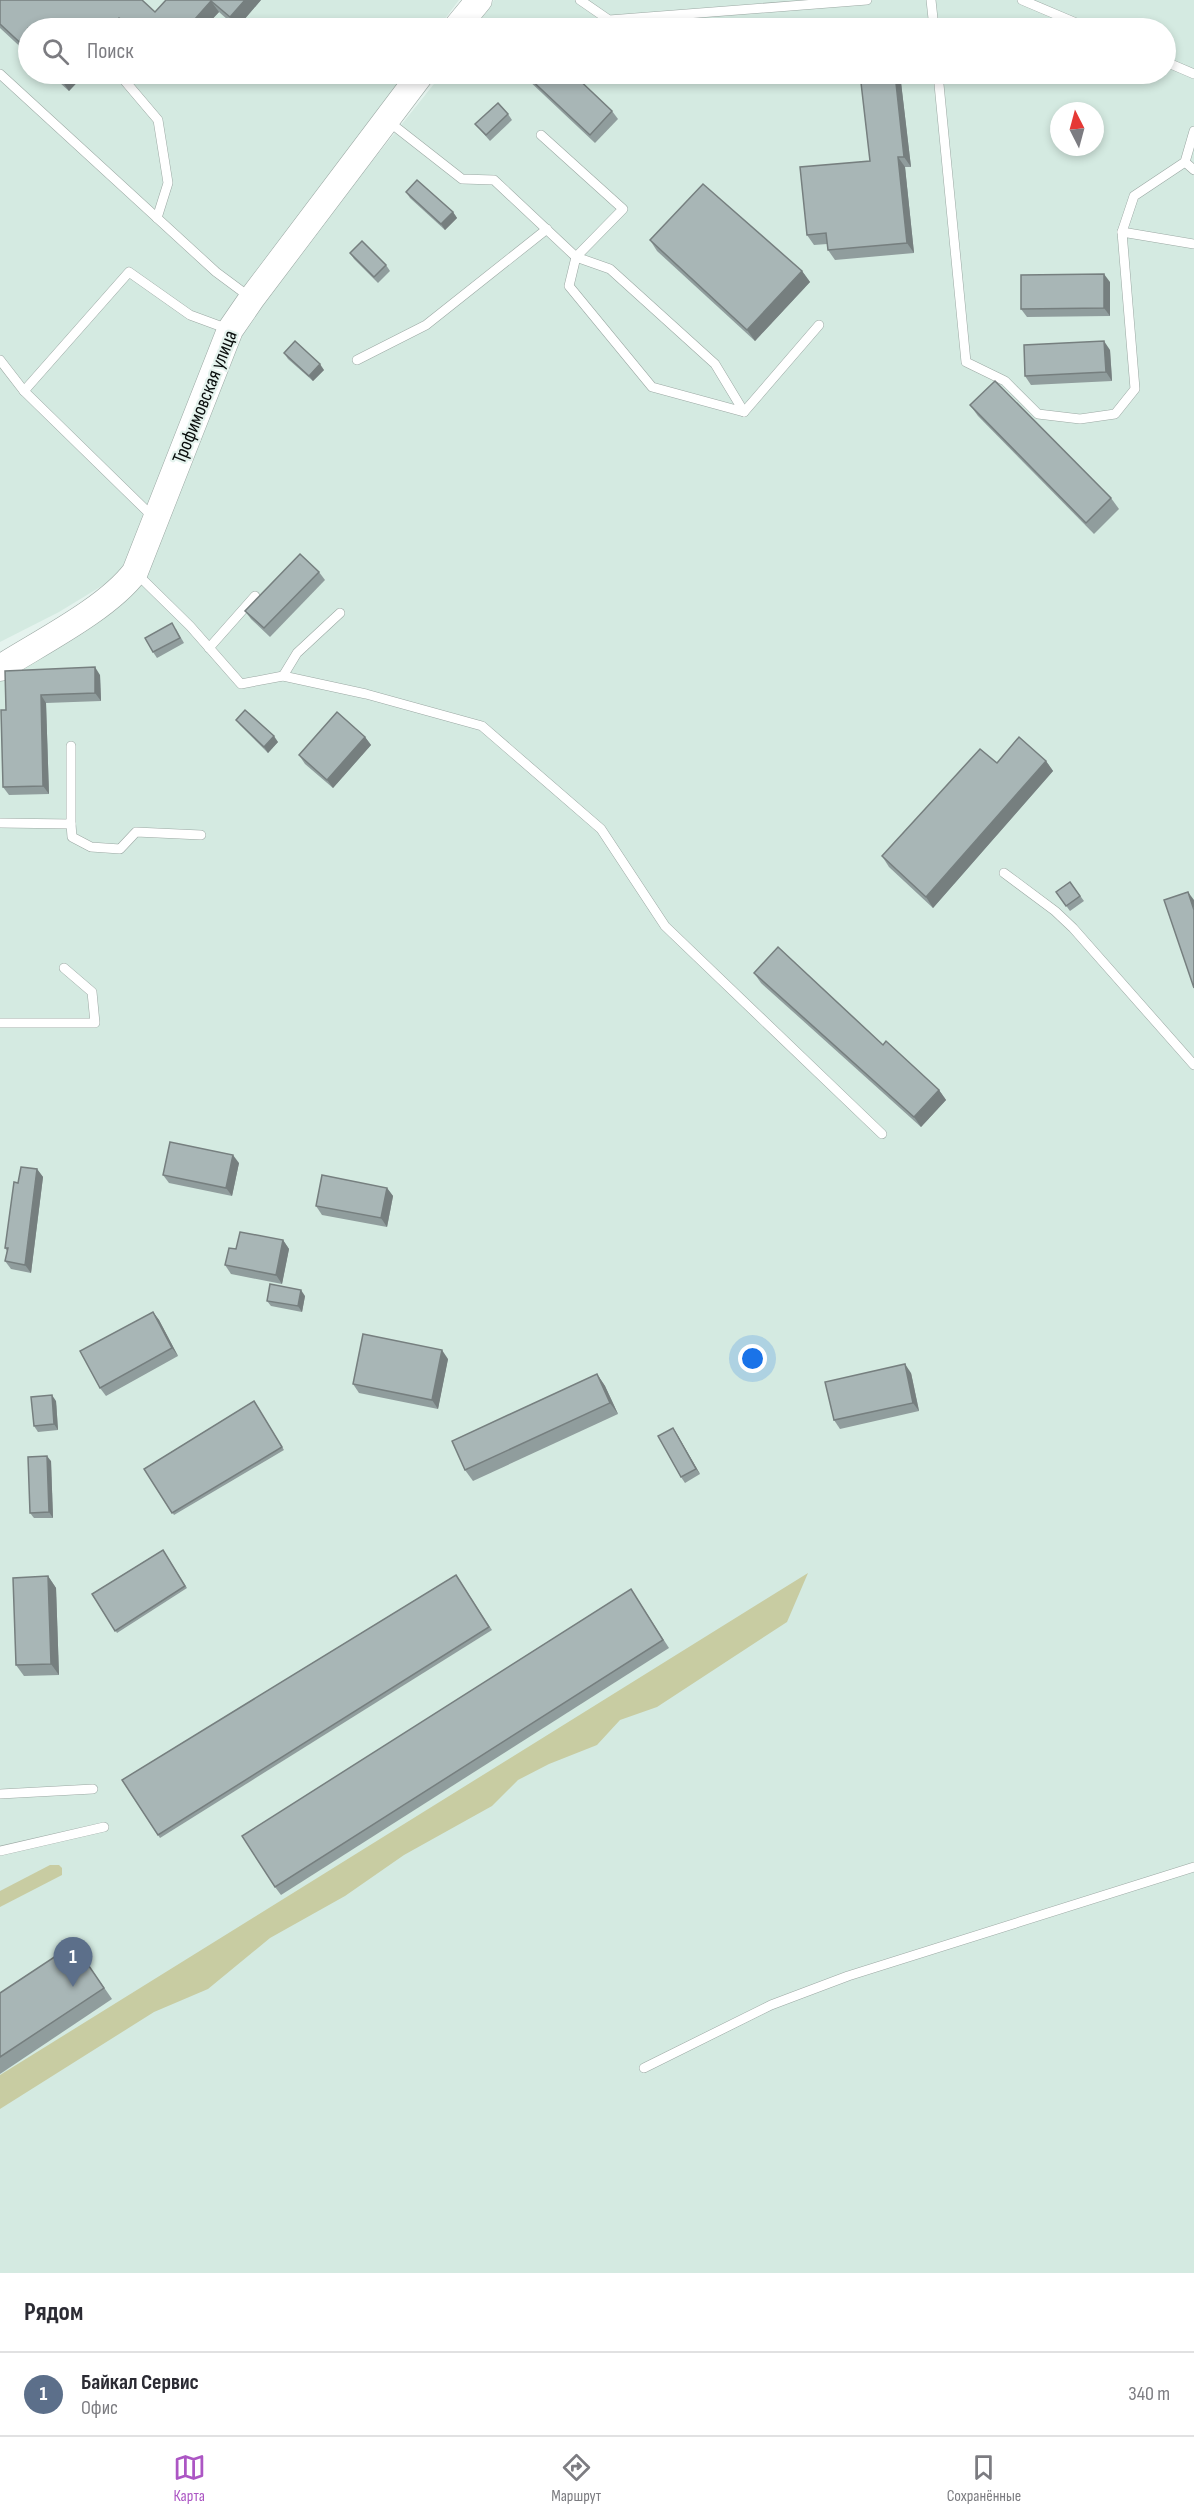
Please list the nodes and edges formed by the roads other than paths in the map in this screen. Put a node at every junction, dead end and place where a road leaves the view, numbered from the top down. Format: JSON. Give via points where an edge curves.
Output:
{"nodes":[{"id":1,"x":479,"y":0,"type":"edge"},
{"id":2,"x":580,"y":0,"type":"edge"},
{"id":3,"x":867,"y":0,"type":"edge"},
{"id":4,"x":931,"y":0,"type":"edge"},
{"id":5,"x":1022,"y":0,"type":"edge"},
{"id":6,"x":464,"y":18,"type":"edge"},
{"id":7,"x":606,"y":18,"type":"edge"},
{"id":8,"x":635,"y":18,"type":"edge"},
{"id":9,"x":933,"y":18,"type":"edge"},
{"id":10,"x":1064,"y":18,"type":"edge"},
{"id":11,"x":1176,"y":66,"type":"edge"},
{"id":12,"x":0,"y":74,"type":"edge"},
{"id":13,"x":1194,"y":74,"type":"edge"},
{"id":14,"x":127,"y":84,"type":"edge"},
{"id":15,"x":413,"y":84,"type":"edge"},
{"id":16,"x":939,"y":84,"type":"edge"},
{"id":17,"x":385,"y":119,"type":"junction"},
{"id":18,"x":1194,"y":131,"type":"edge"},
{"id":19,"x":541,"y":135,"type":"dead end"},
{"id":20,"x":1185,"y":162,"type":"junction"},
{"id":21,"x":1194,"y":170,"type":"edge"},
{"id":22,"x":157,"y":218,"type":"junction"},
{"id":23,"x":547,"y":229,"type":"junction"},
{"id":24,"x":1122,"y":232,"type":"junction"},
{"id":25,"x":1194,"y":244,"type":"edge"},
{"id":26,"x":576,"y":257,"type":"junction"},
{"id":27,"x":252,"y":298,"type":"junction"},
{"id":28,"x":819,"y":325,"type":"dead end"},
{"id":29,"x":230,"y":330,"type":"junction"},
{"id":30,"x":0,"y":360,"type":"edge"},
{"id":31,"x":357,"y":360,"type":"dead end"},
{"id":32,"x":24,"y":391,"type":"junction"},
{"id":33,"x":744,"y":412,"type":"junction"},
{"id":34,"x":156,"y":520,"type":"junction"},
{"id":35,"x":135,"y":572,"type":"junction"},
{"id":36,"x":255,"y":596,"type":"dead end"},
{"id":37,"x":340,"y":612,"type":"dead end"},
{"id":38,"x":209,"y":648,"type":"junction"},
{"id":39,"x":0,"y":668,"type":"edge"},
{"id":40,"x":283,"y":676,"type":"junction"},
{"id":41,"x":71,"y":746,"type":"dead end"},
{"id":42,"x":0,"y":823,"type":"edge"},
{"id":43,"x":71,"y":824,"type":"junction"},
{"id":44,"x":201,"y":835,"type":"dead end"},
{"id":45,"x":1004,"y":873,"type":"dead end"},
{"id":46,"x":64,"y":968,"type":"dead end"},
{"id":47,"x":0,"y":1023,"type":"edge"},
{"id":48,"x":1194,"y":1065,"type":"edge"},
{"id":49,"x":882,"y":1134,"type":"dead end"},
{"id":50,"x":93,"y":1789,"type":"dead end"},
{"id":51,"x":0,"y":1794,"type":"edge"},
{"id":52,"x":104,"y":1827,"type":"dead end"},
{"id":53,"x":0,"y":1851,"type":"edge"},
{"id":54,"x":1194,"y":1867,"type":"edge"},
{"id":55,"x":644,"y":2068,"type":"dead end"}],
"edges":[{"from":1,"to":6,"type":"street"},
{"from":2,"to":7,"type":"lane"},
{"from":3,"to":8,"type":"lane"},
{"from":4,"to":9,"type":"lane"},
{"from":5,"to":10,"type":"lane"},
{"from":11,"to":13,"type":"lane"},
{"from":12,"to":22,"type":"lane"},
{"from":14,"to":22,"type":"lane","via":[[158,120],[168,183]]},
{"from":15,"to":17,"type":"street","name":"Трофимовская улица"},
{"from":16,"to":24,"type":"lane","via":[[966,362],[1005,381],[1038,414],[1080,419],[1115,414],[1135,389]]},
{"from":17,"to":23,"type":"lane","via":[[462,179],[494,180]]},
{"from":17,"to":27,"type":"street","name":"Трофимовская улица"},
{"from":18,"to":20,"type":"lane"},
{"from":19,"to":26,"type":"lane","via":[[622,209]]},
{"from":20,"to":21,"type":"lane"},
{"from":20,"to":24,"type":"lane","via":[[1134,196]]},
{"from":22,"to":27,"type":"lane","via":[[216,272]]},
{"from":23,"to":26,"type":"lane"},
{"from":23,"to":31,"type":"lane","via":[[426,324]]},
{"from":24,"to":25,"type":"lane"},
{"from":26,"to":33,"type":"lane","via":[[610,269],[715,364]]},
{"from":26,"to":33,"type":"lane","via":[[569,286],[652,387]]},
{"from":27,"to":29,"type":"street","name":"Трофимовская улица"},
{"from":28,"to":33,"type":"lane"},
{"from":29,"to":32,"type":"lane","via":[[190,315],[129,272]]},
{"from":29,"to":34,"type":"street","name":"Трофимовская улица"},
{"from":30,"to":32,"type":"lane"},
{"from":32,"to":34,"type":"lane"},
{"from":34,"to":35,"type":"street","name":"Трофимовская улица"},
{"from":35,"to":38,"type":"lane"},
{"from":35,"to":39,"type":"street","name":"Трофимовская улица","via":[[102,604]]},
{"from":36,"to":38,"type":"lane"},
{"from":37,"to":40,"type":"lane","via":[[297,653]]},
{"from":38,"to":40,"type":"lane","via":[[241,684]]},
{"from":40,"to":49,"type":"lane","via":[[482,726],[601,829],[665,926]]},
{"from":41,"to":43,"type":"lane"},
{"from":42,"to":43,"type":"lane"},
{"from":43,"to":44,"type":"lane","via":[[72,837],[91,847],[120,849],[136,832]]},
{"from":45,"to":48,"type":"lane","via":[[1073,928]]},
{"from":46,"to":47,"type":"lane","via":[[92,992],[95,1023]]},
{"from":50,"to":51,"type":"lane"},
{"from":52,"to":53,"type":"lane"},
{"from":54,"to":55,"type":"lane","via":[[848,1976],[771,2005]]}]}
